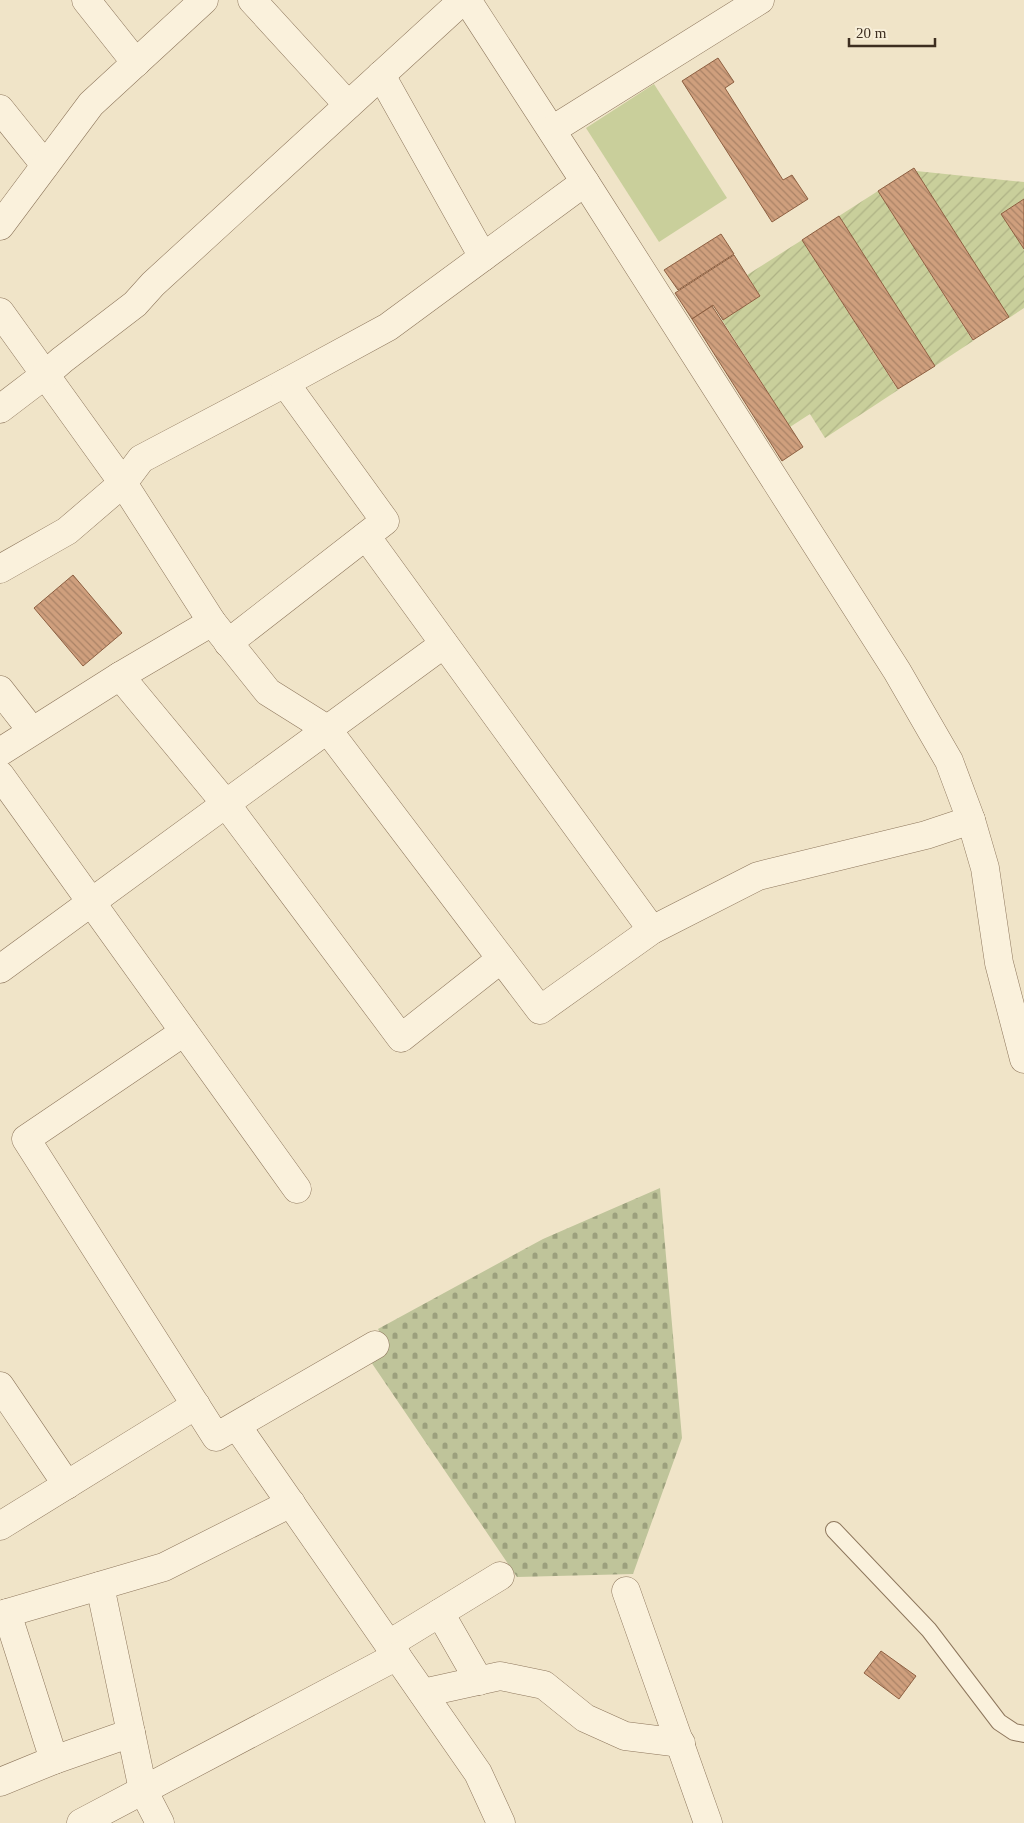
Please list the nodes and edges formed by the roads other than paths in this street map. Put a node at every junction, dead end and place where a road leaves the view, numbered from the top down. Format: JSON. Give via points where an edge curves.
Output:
{"nodes":[{"id":1,"x":86,"y":0,"type":"edge"},
{"id":2,"x":204,"y":0,"type":"edge"},
{"id":3,"x":252,"y":0,"type":"edge"},
{"id":4,"x":463,"y":0,"type":"edge"},
{"id":5,"x":467,"y":0,"type":"edge"},
{"id":6,"x":760,"y":0,"type":"edge"},
{"id":7,"x":136,"y":63,"type":"junction"},
{"id":8,"x":381,"y":75,"type":"junction"},
{"id":9,"x":348,"y":105,"type":"junction"},
{"id":10,"x":0,"y":109,"type":"edge"},
{"id":11,"x":552,"y":130,"type":"junction"},
{"id":12,"x":45,"y":165,"type":"junction"},
{"id":13,"x":585,"y":182,"type":"junction"},
{"id":14,"x":0,"y":226,"type":"edge"},
{"id":15,"x":483,"y":257,"type":"junction"},
{"id":16,"x":0,"y":312,"type":"edge"},
{"id":17,"x":46,"y":374,"type":"junction"},
{"id":18,"x":285,"y":383,"type":"junction"},
{"id":19,"x":0,"y":409,"type":"edge"},
{"id":20,"x":123,"y":483,"type":"junction"},
{"id":21,"x":366,"y":536,"type":"junction"},
{"id":22,"x":0,"y":568,"type":"edge"},
{"id":23,"x":220,"y":632,"type":"junction"},
{"id":24,"x":444,"y":644,"type":"junction"},
{"id":25,"x":120,"y":676,"type":"junction"},
{"id":26,"x":0,"y":690,"type":"edge"},
{"id":27,"x":327,"y":729,"type":"junction"},
{"id":28,"x":32,"y":731,"type":"junction"},
{"id":29,"x":0,"y":752,"type":"edge"},
{"id":30,"x":0,"y":775,"type":"edge"},
{"id":31,"x":226,"y":804,"type":"junction"},
{"id":32,"x":971,"y":820,"type":"junction"},
{"id":33,"x":92,"y":902,"type":"junction"},
{"id":34,"x":652,"y":930,"type":"junction"},
{"id":35,"x":501,"y":959,"type":"junction"},
{"id":36,"x":0,"y":969,"type":"edge"},
{"id":37,"x":184,"y":1032,"type":"junction"},
{"id":38,"x":1024,"y":1059,"type":"edge"},
{"id":39,"x":297,"y":1189,"type":"dead end"},
{"id":40,"x":375,"y":1345,"type":"dead end"},
{"id":41,"x":0,"y":1386,"type":"edge"},
{"id":42,"x":196,"y":1405,"type":"junction"},
{"id":43,"x":237,"y":1426,"type":"junction"},
{"id":44,"x":67,"y":1485,"type":"junction"},
{"id":45,"x":291,"y":1504,"type":"junction"},
{"id":46,"x":0,"y":1526,"type":"edge"},
{"id":47,"x":834,"y":1530,"type":"dead end"},
{"id":48,"x":500,"y":1576,"type":"dead end"},
{"id":49,"x":100,"y":1586,"type":"junction"},
{"id":50,"x":626,"y":1590,"type":"dead end"},
{"id":51,"x":440,"y":1613,"type":"junction"},
{"id":52,"x":4,"y":1614,"type":"edge"},
{"id":53,"x":393,"y":1650,"type":"junction"},
{"id":54,"x":479,"y":1681,"type":"junction"},
{"id":55,"x":423,"y":1693,"type":"junction"},
{"id":56,"x":131,"y":1733,"type":"junction"},
{"id":57,"x":1024,"y":1734,"type":"edge"},
{"id":58,"x":681,"y":1743,"type":"junction"},
{"id":59,"x":54,"y":1760,"type":"junction"},
{"id":60,"x":0,"y":1782,"type":"edge"},
{"id":61,"x":144,"y":1790,"type":"junction"},
{"id":62,"x":701,"y":1820,"type":"edge"},
{"id":63,"x":81,"y":1823,"type":"edge"},
{"id":64,"x":160,"y":1823,"type":"edge"},
{"id":65,"x":501,"y":1823,"type":"edge"}],
"edges":[{"from":1,"to":7,"type":"street"},
{"from":2,"to":7,"type":"street"},
{"from":3,"to":9,"type":"street"},
{"from":4,"to":8,"type":"street"},
{"from":5,"to":11,"type":"street"},
{"from":6,"to":11,"type":"street"},
{"from":7,"to":12,"type":"street","via":[[91,104]]},
{"from":8,"to":9,"type":"street"},
{"from":8,"to":15,"type":"street"},
{"from":9,"to":17,"type":"street","via":[[135,304]]},
{"from":10,"to":12,"type":"street"},
{"from":11,"to":13,"type":"street"},
{"from":12,"to":14,"type":"street"},
{"from":13,"to":15,"type":"street"},
{"from":13,"to":32,"type":"street","via":[[897,671],[949,761]]},
{"from":15,"to":18,"type":"street","via":[[388,327]]},
{"from":16,"to":17,"type":"street"},
{"from":17,"to":19,"type":"street"},
{"from":17,"to":20,"type":"street"},
{"from":18,"to":20,"type":"street","via":[[141,459]]},
{"from":18,"to":21,"type":"street","via":[[384,521]]},
{"from":20,"to":22,"type":"street","via":[[67,531]]},
{"from":20,"to":23,"type":"street"},
{"from":21,"to":23,"type":"street"},
{"from":21,"to":24,"type":"street"},
{"from":23,"to":25,"type":"street"},
{"from":23,"to":27,"type":"street","via":[[268,692]]},
{"from":24,"to":27,"type":"street"},
{"from":24,"to":34,"type":"street"},
{"from":25,"to":28,"type":"street"},
{"from":25,"to":31,"type":"street"},
{"from":26,"to":28,"type":"street"},
{"from":27,"to":31,"type":"street"},
{"from":27,"to":35,"type":"street"},
{"from":28,"to":29,"type":"street"},
{"from":30,"to":33,"type":"street"},
{"from":31,"to":33,"type":"street"},
{"from":31,"to":35,"type":"street","via":[[401,1038]]},
{"from":32,"to":34,"type":"street","via":[[926,835],[758,876]]},
{"from":32,"to":38,"type":"street","via":[[985,868],[999,963]]},
{"from":33,"to":36,"type":"street"},
{"from":33,"to":37,"type":"street"},
{"from":34,"to":35,"type":"street","via":[[540,1010]]},
{"from":37,"to":39,"type":"street"},
{"from":37,"to":42,"type":"street","via":[[26,1139]]},
{"from":40,"to":43,"type":"street"},
{"from":41,"to":44,"type":"street"},
{"from":42,"to":43,"type":"street","via":[[216,1437]]},
{"from":42,"to":44,"type":"street"},
{"from":43,"to":45,"type":"street"},
{"from":44,"to":46,"type":"street"},
{"from":45,"to":49,"type":"street","via":[[164,1568]]},
{"from":45,"to":53,"type":"street"},
{"from":47,"to":57,"type":"lane","via":[[929,1630],[999,1722],[1014,1732]]},
{"from":48,"to":51,"type":"street"},
{"from":49,"to":52,"type":"street"},
{"from":49,"to":56,"type":"street"},
{"from":50,"to":58,"type":"street"},
{"from":51,"to":53,"type":"street"},
{"from":51,"to":54,"type":"street"},
{"from":52,"to":59,"type":"street"},
{"from":53,"to":55,"type":"street"},
{"from":53,"to":61,"type":"street"},
{"from":54,"to":55,"type":"street"},
{"from":54,"to":58,"type":"street","via":[[500,1676],[544,1685],[585,1718],[625,1736]]},
{"from":55,"to":65,"type":"street","via":[[478,1773]]},
{"from":56,"to":59,"type":"street"},
{"from":56,"to":61,"type":"street"},
{"from":58,"to":62,"type":"street"},
{"from":59,"to":60,"type":"street"},
{"from":61,"to":63,"type":"street"},
{"from":61,"to":64,"type":"street"}]}
